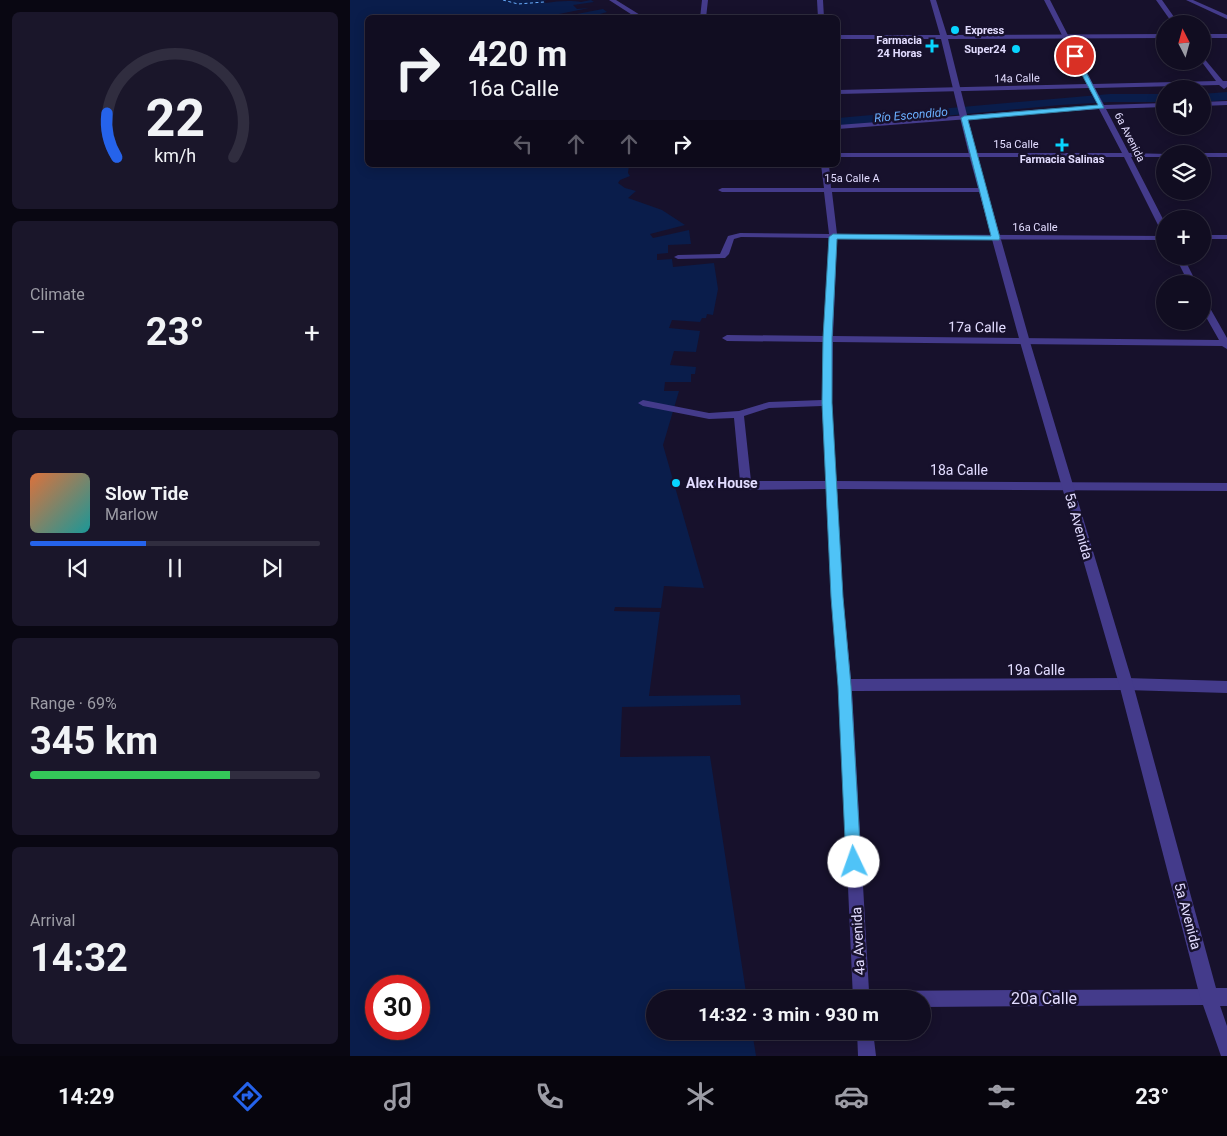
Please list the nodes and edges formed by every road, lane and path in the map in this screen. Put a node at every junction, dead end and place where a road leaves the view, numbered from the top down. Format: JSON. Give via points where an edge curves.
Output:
{"nodes":[{"id":1,"x":612,"y":0,"type":"edge"},
{"id":2,"x":705,"y":0,"type":"edge"},
{"id":3,"x":820,"y":0,"type":"edge"},
{"id":4,"x":933,"y":0,"type":"edge"},
{"id":5,"x":1047,"y":0,"type":"edge"},
{"id":6,"x":1159,"y":0,"type":"edge"},
{"id":7,"x":1189,"y":0,"type":"edge"},
{"id":8,"x":637,"y":15,"type":"edge"},
{"id":9,"x":704,"y":15,"type":"edge"},
{"id":10,"x":821,"y":15,"type":"edge"},
{"id":11,"x":1170,"y":15,"type":"edge"},
{"id":12,"x":1227,"y":17,"type":"edge"},
{"id":13,"x":944,"y":36,"type":"junction"},
{"id":14,"x":1156,"y":36,"type":"edge"},
{"id":15,"x":1211,"y":36,"type":"edge"},
{"id":16,"x":1227,"y":36,"type":"edge"},
{"id":17,"x":840,"y":37,"type":"edge"},
{"id":18,"x":1065,"y":37,"type":"junction"},
{"id":19,"x":1211,"y":68,"type":"edge"},
{"id":20,"x":1224,"y":83,"type":"edge"},
{"id":21,"x":1092,"y":88,"type":"junction"},
{"id":22,"x":957,"y":89,"type":"junction"},
{"id":23,"x":1227,"y":91,"type":"edge"},
{"id":24,"x":840,"y":92,"type":"edge"},
{"id":25,"x":1227,"y":103,"type":"edge"},
{"id":26,"x":1211,"y":104,"type":"edge"},
{"id":27,"x":1156,"y":105,"type":"edge"},
{"id":28,"x":1102,"y":106,"type":"junction"},
{"id":29,"x":963,"y":111,"type":"junction"},
{"id":30,"x":840,"y":127,"type":"edge"},
{"id":31,"x":840,"y":155,"type":"edge"},
{"id":32,"x":973,"y":155,"type":"junction"},
{"id":33,"x":1127,"y":155,"type":"junction"},
{"id":34,"x":1156,"y":155,"type":"edge"},
{"id":35,"x":1211,"y":155,"type":"edge"},
{"id":36,"x":1227,"y":155,"type":"edge"},
{"id":37,"x":825,"y":167,"type":"edge"},
{"id":38,"x":828,"y":189,"type":"junction"},
{"id":39,"x":722,"y":190,"type":"dead end"},
{"id":40,"x":982,"y":190,"type":"junction"},
{"id":41,"x":1156,"y":213,"type":"edge"},
{"id":42,"x":833,"y":237,"type":"junction"},
{"id":43,"x":1211,"y":237,"type":"edge"},
{"id":44,"x":1227,"y":237,"type":"edge"},
{"id":45,"x":996,"y":238,"type":"junction"},
{"id":46,"x":1156,"y":238,"type":"edge"},
{"id":47,"x":678,"y":257,"type":"dead end"},
{"id":48,"x":1211,"y":317,"type":"edge"},
{"id":49,"x":727,"y":338,"type":"dead end"},
{"id":50,"x":828,"y":338,"type":"junction"},
{"id":51,"x":1025,"y":342,"type":"junction"},
{"id":52,"x":1226,"y":344,"type":"edge"},
{"id":53,"x":644,"y":403,"type":"dead end"},
{"id":54,"x":827,"y":403,"type":"junction"},
{"id":55,"x":739,"y":414,"type":"junction"},
{"id":56,"x":692,"y":485,"type":"dead end"},
{"id":57,"x":1067,"y":485,"type":"junction"},
{"id":58,"x":746,"y":486,"type":"junction"},
{"id":59,"x":831,"y":486,"type":"junction"},
{"id":60,"x":1227,"y":487,"type":"edge"},
{"id":61,"x":1126,"y":684,"type":"junction"},
{"id":62,"x":845,"y":686,"type":"junction"},
{"id":63,"x":1227,"y":687,"type":"edge"},
{"id":64,"x":861,"y":990,"type":"edge"},
{"id":65,"x":1218,"y":997,"type":"edge"},
{"id":66,"x":931,"y":999,"type":"edge"},
{"id":67,"x":866,"y":1040,"type":"edge"},
{"id":68,"x":1227,"y":1051,"type":"edge"},
{"id":69,"x":867,"y":1056,"type":"edge"}],
"edges":[{"from":1,"to":8,"type":"street"},
{"from":2,"to":9,"type":"street"},
{"from":3,"to":10,"type":"street"},
{"from":4,"to":13,"type":"street","name":"5a Avenida"},
{"from":5,"to":18,"type":"street","name":"6a Avenida"},
{"from":6,"to":11,"type":"street"},
{"from":7,"to":12,"type":"street"},
{"from":13,"to":17,"type":"street"},
{"from":13,"to":18,"type":"street"},
{"from":13,"to":22,"type":"street","name":"5a Avenida"},
{"from":14,"to":18,"type":"street"},
{"from":15,"to":16,"type":"street"},
{"from":18,"to":21,"type":"street","name":"6a Avenida"},
{"from":19,"to":20,"type":"street"},
{"from":20,"to":21,"type":"street","name":"14a Calle"},
{"from":20,"to":23,"type":"street"},
{"from":21,"to":22,"type":"street","name":"14a Calle"},
{"from":21,"to":28,"type":"street","name":"6a Avenida"},
{"from":22,"to":24,"type":"street","name":"14a Calle"},
{"from":22,"to":29,"type":"street","name":"5a Avenida"},
{"from":25,"to":26,"type":"street"},
{"from":27,"to":28,"type":"street"},
{"from":28,"to":29,"type":"street"},
{"from":28,"to":33,"type":"street","name":"6a Avenida"},
{"from":29,"to":30,"type":"street"},
{"from":29,"to":32,"type":"street","name":"5a Avenida"},
{"from":31,"to":32,"type":"street","name":"15a Calle"},
{"from":32,"to":33,"type":"street","name":"15a Calle"},
{"from":32,"to":40,"type":"street","name":"5a Avenida"},
{"from":33,"to":34,"type":"street","name":"15a Calle"},
{"from":33,"to":41,"type":"street","name":"6a Avenida"},
{"from":35,"to":36,"type":"street"},
{"from":37,"to":38,"type":"street","name":"4a Avenida"},
{"from":38,"to":39,"type":"street","name":"15a Calle A"},
{"from":38,"to":40,"type":"street","name":"15a Calle A"},
{"from":38,"to":42,"type":"street","name":"4a Avenida"},
{"from":40,"to":45,"type":"street","name":"5a Avenida"},
{"from":42,"to":45,"type":"street","name":"16a Calle"},
{"from":42,"to":47,"type":"street","name":"16a Calle","via":[[740,235],[730,238],[722,256]]},
{"from":42,"to":50,"type":"street","name":"4a Avenida"},
{"from":43,"to":44,"type":"street"},
{"from":45,"to":46,"type":"street","name":"16a Calle"},
{"from":45,"to":51,"type":"street","name":"5a Avenida"},
{"from":48,"to":52,"type":"street"},
{"from":49,"to":50,"type":"street","name":"17a Calle"},
{"from":50,"to":51,"type":"street","name":"17a Calle"},
{"from":50,"to":54,"type":"street","name":"4a Avenida"},
{"from":51,"to":52,"type":"street","name":"17a Calle"},
{"from":51,"to":57,"type":"street","name":"5a Avenida"},
{"from":53,"to":55,"type":"street","via":[[699,415]]},
{"from":54,"to":55,"type":"street","via":[[769,405]]},
{"from":54,"to":59,"type":"street","name":"4a Avenida"},
{"from":55,"to":58,"type":"street"},
{"from":56,"to":58,"type":"street","name":"18a Calle"},
{"from":57,"to":59,"type":"street","name":"18a Calle"},
{"from":57,"to":60,"type":"street","name":"18a Calle"},
{"from":57,"to":61,"type":"street","name":"5a Avenida"},
{"from":58,"to":59,"type":"street","name":"18a Calle"},
{"from":59,"to":62,"type":"street","name":"4a Avenida"},
{"from":61,"to":62,"type":"street","name":"19a Calle"},
{"from":61,"to":63,"type":"street","name":"19a Calle"},
{"from":61,"to":65,"type":"street","name":"5a Avenida"},
{"from":62,"to":64,"type":"street","name":"4a Avenida"},
{"from":65,"to":66,"type":"street","name":"20a Calle"},
{"from":65,"to":68,"type":"street","name":"5a Avenida"},
{"from":67,"to":69,"type":"street"}]}
